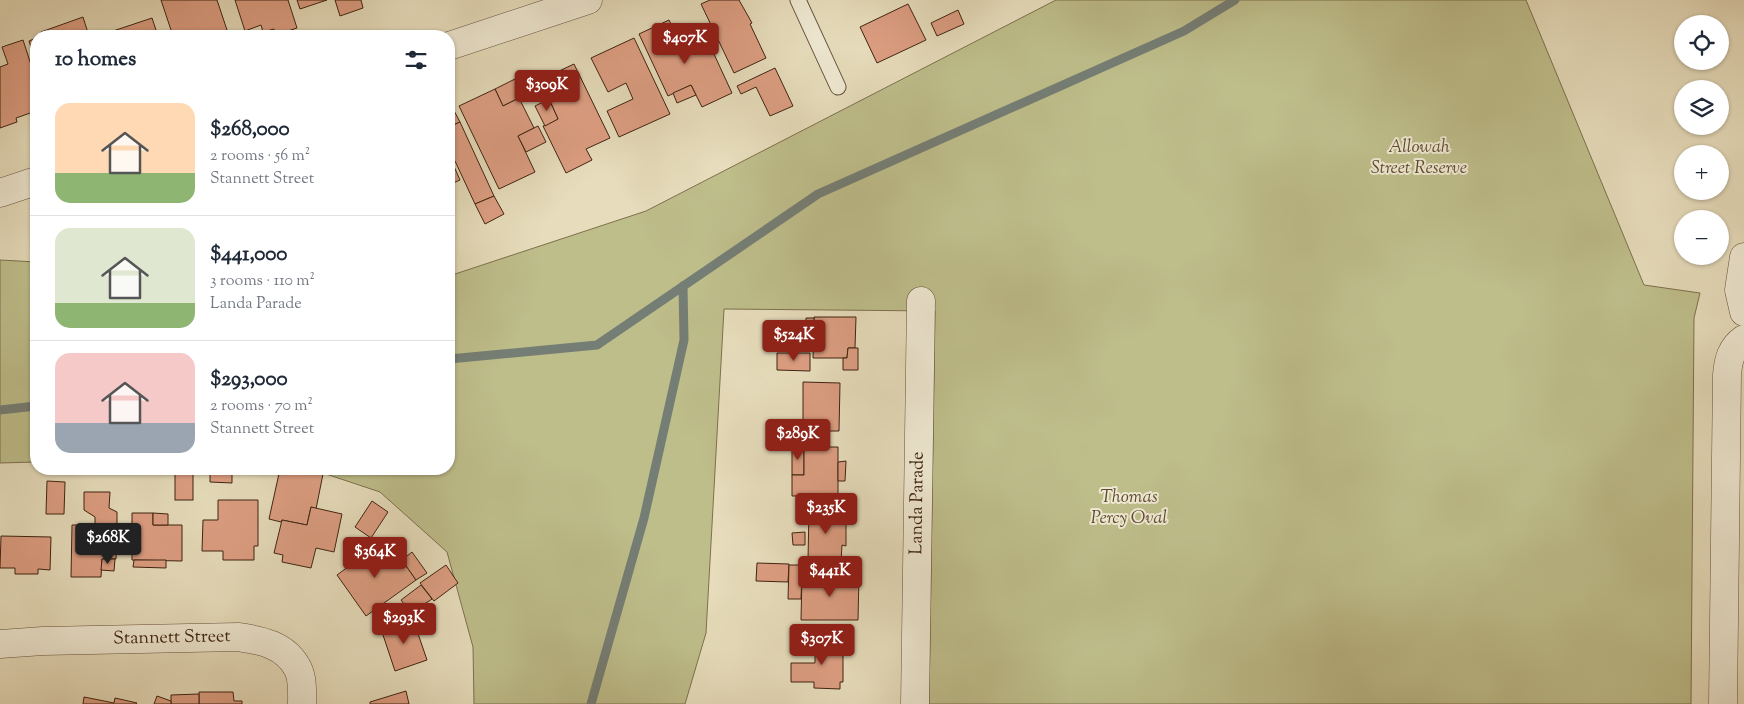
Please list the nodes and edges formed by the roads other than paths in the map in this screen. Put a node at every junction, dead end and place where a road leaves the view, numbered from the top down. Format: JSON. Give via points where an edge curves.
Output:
{"nodes":[{"id":1,"x":588,"y":0,"type":"edge"},
{"id":2,"x":798,"y":0,"type":"edge"},
{"id":3,"x":455,"y":44,"type":"edge"},
{"id":4,"x":838,"y":87,"type":"dead end"},
{"id":5,"x":30,"y":183,"type":"edge"},
{"id":6,"x":0,"y":193,"type":"edge"},
{"id":7,"x":1744,"y":257,"type":"edge"},
{"id":8,"x":922,"y":301,"type":"dead end"},
{"id":9,"x":1744,"y":312,"type":"edge"},
{"id":10,"x":1744,"y":339,"type":"edge"},
{"id":11,"x":0,"y":644,"type":"edge"},
{"id":12,"x":302,"y":704,"type":"edge"},
{"id":13,"x":915,"y":704,"type":"edge"},
{"id":14,"x":1723,"y":704,"type":"edge"}],
"edges":[{"from":1,"to":3,"type":"street"},
{"from":2,"to":4,"type":"lane"},
{"from":5,"to":6,"type":"street"},
{"from":7,"to":9,"type":"street","via":[[1739,290]]},
{"from":8,"to":13,"type":"street","name":"Landa Parade"},
{"from":10,"to":14,"type":"street","via":[[1734,349],[1726,376]]},
{"from":11,"to":12,"type":"street","name":"Stannett Street","via":[[218,638],[259,640],[276,646],[299,670]]}]}
